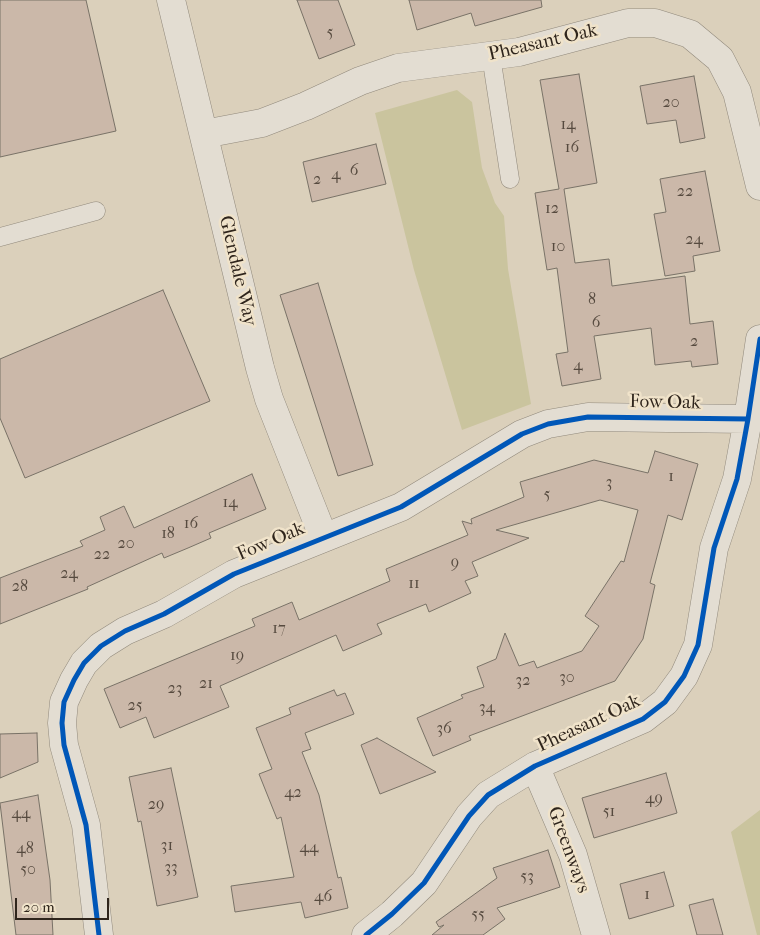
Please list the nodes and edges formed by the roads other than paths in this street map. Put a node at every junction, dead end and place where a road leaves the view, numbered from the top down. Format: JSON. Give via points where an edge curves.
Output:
{"nodes":[{"id":1,"x":171,"y":0,"type":"edge"},
{"id":2,"x":491,"y":56,"type":"junction"},
{"id":3,"x":204,"y":134,"type":"junction"},
{"id":4,"x":758,"y":171,"type":"edge"},
{"id":5,"x":510,"y":179,"type":"dead end"},
{"id":6,"x":96,"y":211,"type":"dead end"},
{"id":7,"x":0,"y":237,"type":"edge"},
{"id":8,"x":760,"y":339,"type":"edge"},
{"id":9,"x":748,"y":419,"type":"junction"},
{"id":10,"x":323,"y":536,"type":"junction"},
{"id":11,"x":535,"y":766,"type":"junction"},
{"id":12,"x":99,"y":935,"type":"edge"},
{"id":13,"x":366,"y":935,"type":"edge"},
{"id":14,"x":596,"y":935,"type":"edge"}],
"edges":[{"from":1,"to":3,"type":"street","name":"Glendale Way"},
{"from":2,"to":3,"type":"street","name":"Pheasant Oak","via":[[398,68],[262,124]]},
{"from":2,"to":4,"type":"street","name":"Pheasant Oak","via":[[519,52],[628,23],[655,24],[690,34],[720,59],[737,92]]},
{"from":2,"to":5,"type":"lane"},
{"from":3,"to":10,"type":"street","name":"Glendale Way","via":[[269,399]]},
{"from":6,"to":7,"type":"lane"},
{"from":8,"to":9,"type":"street","name":"Pheasant Oak"},
{"from":9,"to":10,"type":"street","name":"Fow Oak","via":[[588,417],[548,424],[522,434],[400,507]]},
{"from":9,"to":11,"type":"street","name":"Pheasant Oak","via":[[736,479],[714,548],[698,645],[684,676],[665,702],[643,719]]},
{"from":10,"to":12,"type":"street","name":"Fow Oak","via":[[234,574],[164,614],[125,631],[101,646],[84,663],[74,680],[64,702],[64,745],[86,825]]},
{"from":11,"to":13,"type":"street","name":"Pheasant Oak","via":[[488,795],[469,816],[424,883]]},
{"from":11,"to":14,"type":"street","name":"Greenways","via":[[573,855]]}]}
